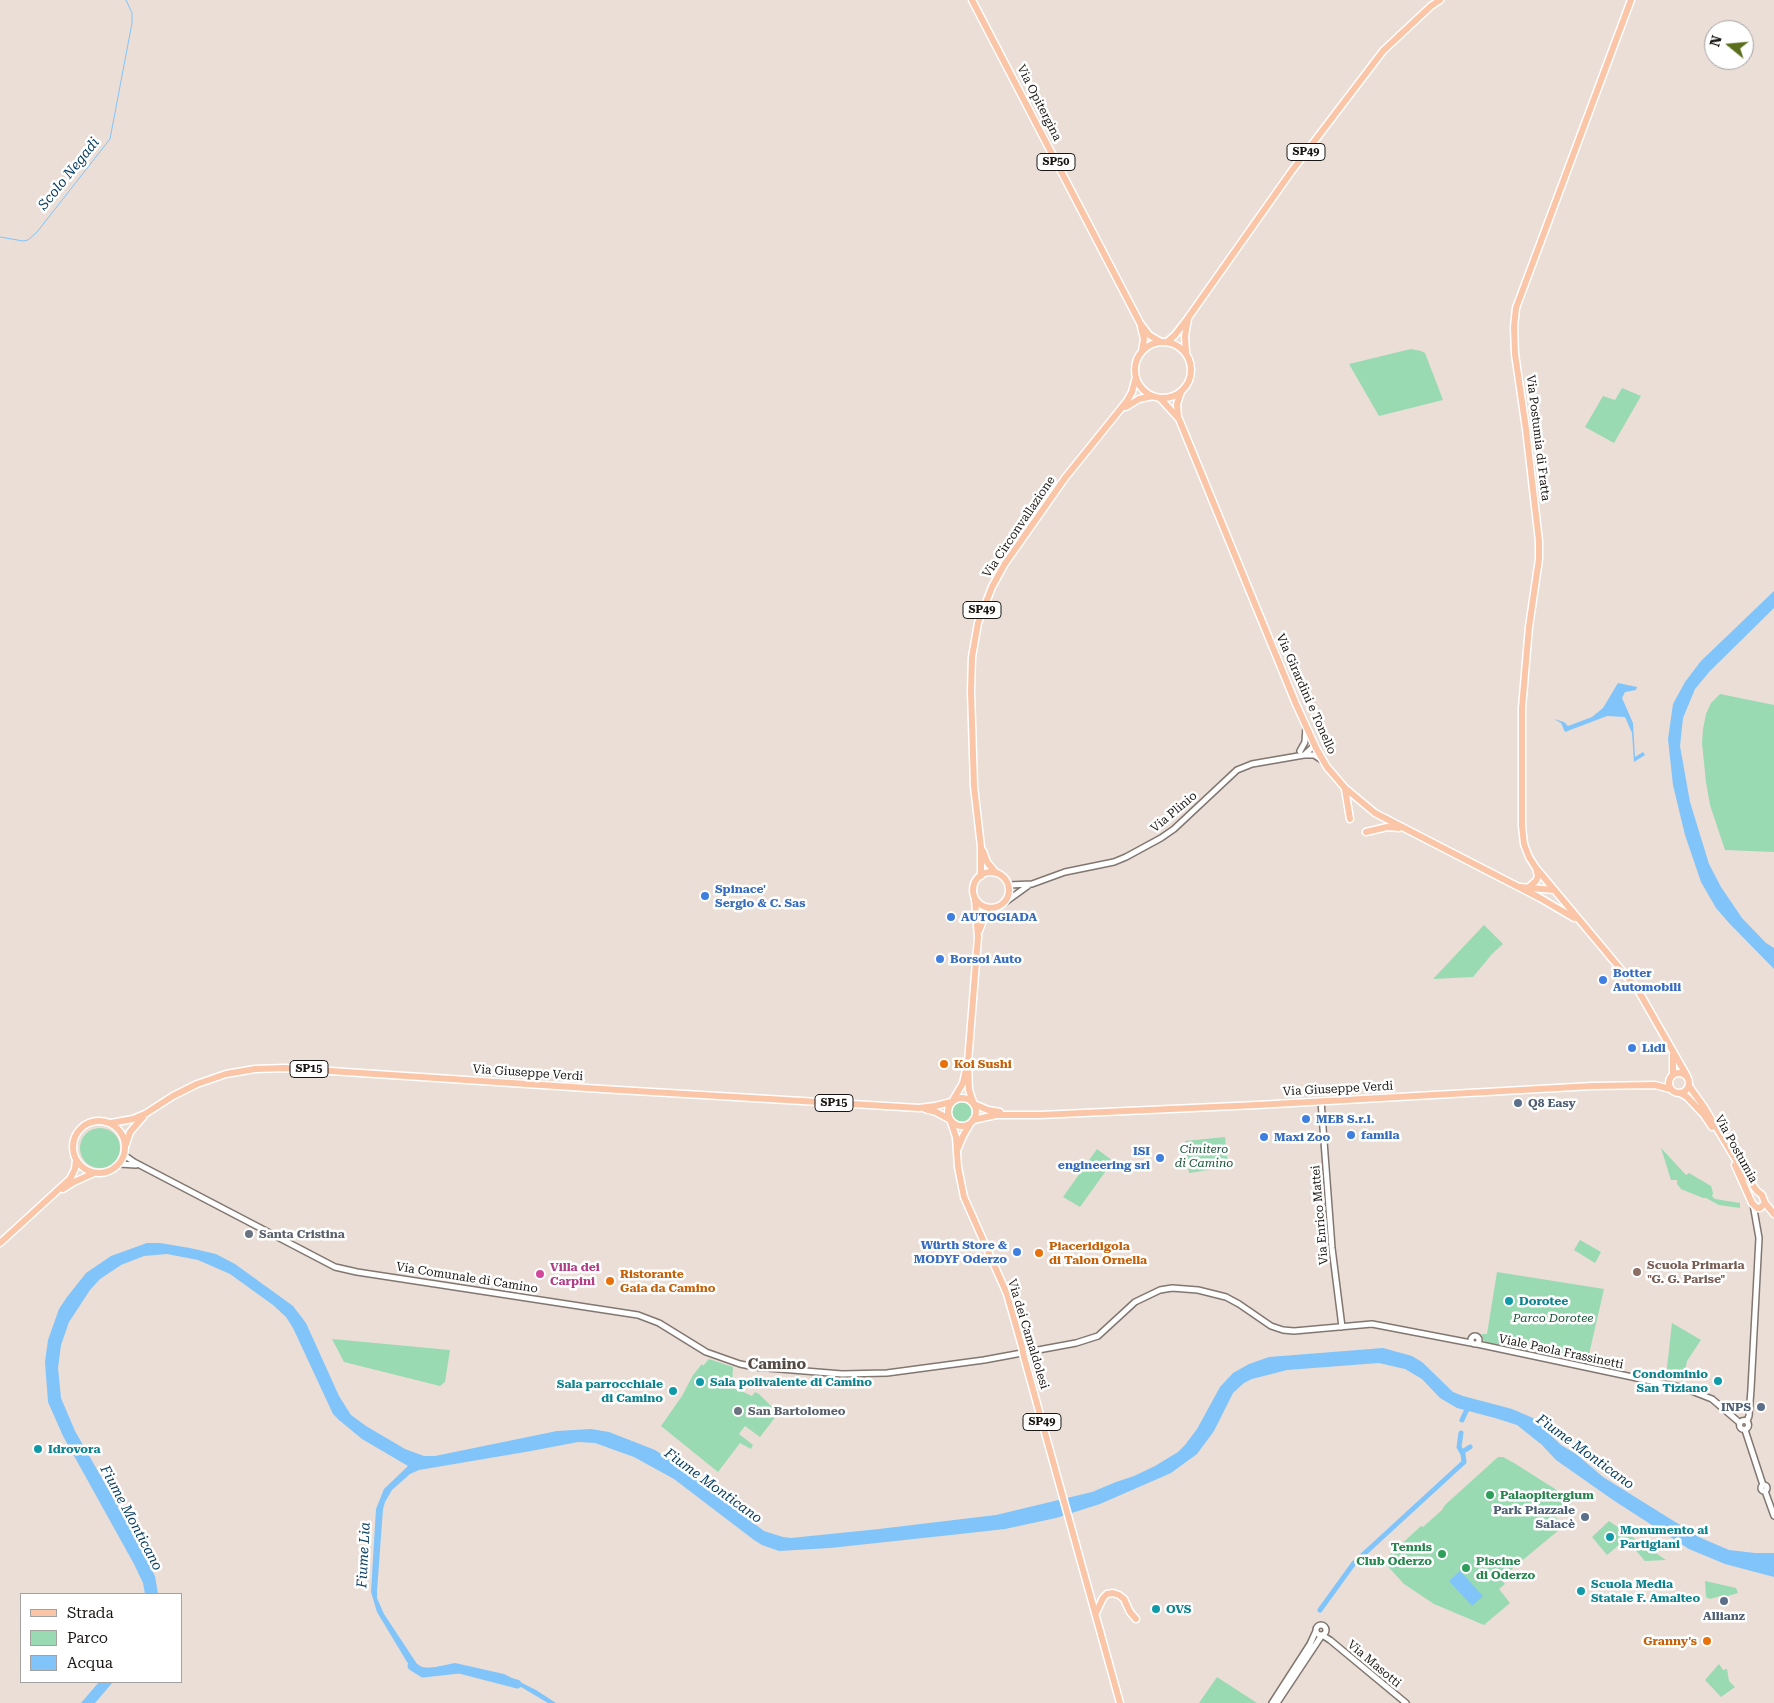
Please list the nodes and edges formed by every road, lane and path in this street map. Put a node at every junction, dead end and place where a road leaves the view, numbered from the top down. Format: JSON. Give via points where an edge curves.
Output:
{"nodes":[{"id":1,"x":972,"y":0,"type":"edge"},
{"id":2,"x":1440,"y":0,"type":"edge"},
{"id":3,"x":1631,"y":0,"type":"edge"},
{"id":4,"x":1188,"y":318,"type":"junction"},
{"id":5,"x":1140,"y":323,"type":"junction"},
{"id":6,"x":1164,"y":342,"type":"junction"},
{"id":7,"x":1142,"y":352,"type":"junction"},
{"id":8,"x":1186,"y":352,"type":"junction"},
{"id":9,"x":1136,"y":377,"type":"junction"},
{"id":10,"x":1182,"y":392,"type":"junction"},
{"id":11,"x":1156,"y":397,"type":"junction"},
{"id":12,"x":1117,"y":415,"type":"junction"},
{"id":13,"x":1179,"y":419,"type":"junction"},
{"id":14,"x":1306,"y":727,"type":"junction"},
{"id":15,"x":1315,"y":745,"type":"junction"},
{"id":16,"x":1302,"y":753,"type":"junction"},
{"id":17,"x":1324,"y":761,"type":"junction"},
{"id":18,"x":1345,"y":788,"type":"junction"},
{"id":19,"x":1350,"y":819,"type":"dead end"},
{"id":20,"x":1403,"y":829,"type":"junction"},
{"id":21,"x":1366,"y":832,"type":"dead end"},
{"id":22,"x":981,"y":848,"type":"junction"},
{"id":23,"x":1536,"y":868,"type":"junction"},
{"id":24,"x":996,"y":873,"type":"junction"},
{"id":25,"x":981,"y":876,"type":"junction"},
{"id":26,"x":1032,"y":884,"type":"junction"},
{"id":27,"x":1008,"y":885,"type":"junction"},
{"id":28,"x":1519,"y":887,"type":"junction"},
{"id":29,"x":1528,"y":888,"type":"junction"},
{"id":30,"x":1554,"y":890,"type":"junction"},
{"id":31,"x":1540,"y":898,"type":"junction"},
{"id":32,"x":975,"y":899,"type":"junction"},
{"id":33,"x":1004,"y":903,"type":"junction"},
{"id":34,"x":991,"y":908,"type":"junction"},
{"id":35,"x":1583,"y":924,"type":"junction"},
{"id":36,"x":978,"y":937,"type":"junction"},
{"id":37,"x":1673,"y":1051,"type":"junction"},
{"id":38,"x":968,"y":1062,"type":"junction"},
{"id":39,"x":1687,"y":1076,"type":"junction"},
{"id":40,"x":1671,"y":1077,"type":"junction"},
{"id":41,"x":1655,"y":1085,"type":"junction"},
{"id":42,"x":1689,"y":1086,"type":"junction"},
{"id":43,"x":1670,"y":1089,"type":"junction"},
{"id":44,"x":1680,"y":1094,"type":"junction"},
{"id":45,"x":1321,"y":1100,"type":"junction"},
{"id":46,"x":952,"y":1101,"type":"junction"},
{"id":47,"x":973,"y":1103,"type":"junction"},
{"id":48,"x":919,"y":1108,"type":"junction"},
{"id":49,"x":145,"y":1114,"type":"junction"},
{"id":50,"x":1021,"y":1114,"type":"junction"},
{"id":51,"x":950,"y":1120,"type":"junction"},
{"id":52,"x":972,"y":1122,"type":"junction"},
{"id":53,"x":111,"y":1123,"type":"junction"},
{"id":54,"x":125,"y":1145,"type":"junction"},
{"id":55,"x":958,"y":1149,"type":"junction"},
{"id":56,"x":124,"y":1154,"type":"junction"},
{"id":57,"x":76,"y":1160,"type":"junction"},
{"id":58,"x":119,"y":1164,"type":"junction"},
{"id":59,"x":141,"y":1166,"type":"junction"},
{"id":60,"x":95,"y":1173,"type":"junction"},
{"id":61,"x":1757,"y":1191,"type":"junction"},
{"id":62,"x":1750,"y":1196,"type":"junction"},
{"id":63,"x":50,"y":1198,"type":"junction"},
{"id":64,"x":1753,"y":1204,"type":"junction"},
{"id":65,"x":1762,"y":1206,"type":"junction"},
{"id":66,"x":1774,"y":1214,"type":"edge"},
{"id":67,"x":1756,"y":1217,"type":"junction"},
{"id":68,"x":1774,"y":1218,"type":"edge"},
{"id":69,"x":0,"y":1243,"type":"edge"},
{"id":70,"x":1342,"y":1327,"type":"junction"},
{"id":71,"x":1747,"y":1422,"type":"junction"},
{"id":72,"x":1740,"y":1423,"type":"junction"},
{"id":73,"x":1745,"y":1430,"type":"junction"},
{"id":74,"x":1774,"y":1516,"type":"edge"},
{"id":75,"x":1095,"y":1614,"type":"junction"},
{"id":76,"x":1136,"y":1619,"type":"dead end"},
{"id":77,"x":1316,"y":1631,"type":"junction"},
{"id":78,"x":1324,"y":1633,"type":"junction"},
{"id":79,"x":1120,"y":1703,"type":"edge"},
{"id":80,"x":1272,"y":1703,"type":"edge"},
{"id":81,"x":1277,"y":1703,"type":"edge"},
{"id":82,"x":1406,"y":1703,"type":"edge"}],
"edges":[{"from":1,"to":5,"type":"main road","name":"Via Opitergina","number":"SP50"},
{"from":2,"to":4,"type":"main road","number":"SP49","via":[[1383,51],[1291,172]]},
{"from":3,"to":23,"type":"main road","name":"Via Postumia di Fratta","via":[[1520,295],[1514,327],[1539,541],[1528,627],[1522,718],[1522,826],[1524,844]]},
{"from":4,"to":6,"type":"main road","number":"SP49","via":[[1176,335]]},
{"from":4,"to":8,"type":"main road","number":"SP49"},
{"from":5,"to":6,"type":"main road","name":"Via Opitergina","number":"SP50","via":[[1149,335]]},
{"from":5,"to":7,"type":"main road","name":"Via Opitergina","number":"SP50","via":[[1144,340]]},
{"from":6,"to":7,"type":"main road","number":"SP49","via":[[1154,343]]},
{"from":6,"to":8,"type":"main road"},
{"from":7,"to":9,"type":"main road","number":"SP49","via":[[1137,359]]},
{"from":8,"to":10,"type":"main road","number":"SP49","via":[[1192,369]]},
{"from":9,"to":11,"type":"main road","via":[[1142,389]]},
{"from":9,"to":12,"type":"main road","name":"Via Circonvallazione","number":"SP49","via":[[1130,396]]},
{"from":10,"to":11,"type":"main road","number":"SP49","via":[[1167,398]]},
{"from":10,"to":13,"type":"main road","name":"Via Girardini e Tonello","via":[[1177,404]]},
{"from":11,"to":12,"type":"main road","name":"Via Circonvallazione","number":"SP49","via":[[1134,401]]},
{"from":11,"to":13,"type":"main road","name":"Via Girardini e Tonello"},
{"from":12,"to":22,"type":"main road","name":"Via Circonvallazione","number":"SP49","via":[[1072,469],[1004,565],[978,623],[971,691],[974,786]]},
{"from":13,"to":14,"type":"main road","name":"Via Girardini e Tonello"},
{"from":14,"to":15,"type":"main road","name":"Via Girardini e Tonello"},
{"from":14,"to":16,"type":"street"},
{"from":15,"to":16,"type":"street","name":"Via Plinio","via":[[1308,746]]},
{"from":15,"to":17,"type":"main road","name":"Via Girardini e Tonello"},
{"from":16,"to":17,"type":"street"},
{"from":16,"to":26,"type":"street","name":"Via Plinio","via":[[1237,770],[1174,829],[1138,851],[1114,862],[1065,872]]},
{"from":17,"to":18,"type":"main road","name":"Via Girardini e Tonello"},
{"from":18,"to":19,"type":"main road"},
{"from":18,"to":20,"type":"main road","name":"Via Girardini e Tonello","via":[[1365,806]]},
{"from":20,"to":21,"type":"main road","via":[[1387,827]]},
{"from":20,"to":28,"type":"main road","name":"Via Girardini e Tonello"},
{"from":22,"to":24,"type":"main road","name":"Via Circonvallazione","number":"SP49"},
{"from":22,"to":25,"type":"main road","name":"Via Circonvallazione","number":"SP49"},
{"from":23,"to":29,"type":"main road","via":[[1536,882]]},
{"from":23,"to":30,"type":"main road","name":"Via Postumia di Fratta"},
{"from":24,"to":25,"type":"main road"},
{"from":24,"to":27,"type":"main road","number":"SP49"},
{"from":25,"to":32,"type":"main road","number":"SP49","via":[[973,886]]},
{"from":26,"to":27,"type":"street","name":"Via Plinio"},
{"from":26,"to":33,"type":"street","name":"Via Plinio"},
{"from":27,"to":33,"type":"main road"},
{"from":28,"to":29,"type":"main road","name":"Via Girardini e Tonello"},
{"from":28,"to":31,"type":"main road","name":"Via Girardini e Tonello"},
{"from":29,"to":30,"type":"main road","name":"Via Girardini e Tonello"},
{"from":30,"to":31,"type":"main road","via":[[1548,899]]},
{"from":30,"to":35,"type":"main road","name":"Via Postumia di Fratta"},
{"from":31,"to":35,"type":"main road","name":"Via Girardini e Tonello"},
{"from":32,"to":34,"type":"main road"},
{"from":32,"to":36,"type":"main road","number":"SP49"},
{"from":33,"to":34,"type":"main road"},
{"from":34,"to":36,"type":"main road","number":"SP49"},
{"from":35,"to":37,"type":"main road","name":"Via Postumia","via":[[1638,990]]},
{"from":36,"to":38,"type":"main road","number":"SP49"},
{"from":37,"to":39,"type":"main road","name":"Via Postumia"},
{"from":37,"to":40,"type":"main road"},
{"from":38,"to":46,"type":"main road","number":"SP49"},
{"from":38,"to":47,"type":"main road","number":"SP49"},
{"from":39,"to":40,"type":"main road","via":[[1680,1073]]},
{"from":39,"to":42,"type":"main road","name":"Via Postumia"},
{"from":40,"to":41,"type":"main road","name":"Via Giuseppe Verdi"},
{"from":40,"to":43,"type":"main road"},
{"from":41,"to":43,"type":"main road","name":"Via Giuseppe Verdi"},
{"from":41,"to":45,"type":"main road","name":"Via Giuseppe Verdi"},
{"from":42,"to":44,"type":"main road"},
{"from":42,"to":61,"type":"main road","name":"Via Postumia"},
{"from":43,"to":44,"type":"main road","name":"Via Postumia"},
{"from":44,"to":62,"type":"main road","name":"Via Postumia","via":[[1704,1115]]},
{"from":45,"to":50,"type":"main road","name":"Via Giuseppe Verdi"},
{"from":45,"to":70,"type":"street","name":"Via Enrico Mattei","via":[[1332,1248]]},
{"from":46,"to":47,"type":"main road","via":[[960,1097]]},
{"from":46,"to":48,"type":"main road","name":"Via Giuseppe Verdi","number":"SP15"},
{"from":46,"to":51,"type":"main road","number":"SP49","via":[[947,1110]]},
{"from":47,"to":50,"type":"main road","name":"Via Giuseppe Verdi","via":[[988,1110]]},
{"from":47,"to":52,"type":"main road","number":"SP49","via":[[976,1112]]},
{"from":48,"to":49,"type":"main road","name":"Via Giuseppe Verdi","number":"SP15","via":[[255,1068],[197,1084]]},
{"from":48,"to":51,"type":"main road","name":"Via Giuseppe Verdi","number":"SP15"},
{"from":49,"to":53,"type":"main road","number":"SP15"},
{"from":49,"to":54,"type":"main road","number":"SP15","via":[[130,1132]]},
{"from":50,"to":52,"type":"main road","name":"Via Giuseppe Verdi","via":[[992,1115]]},
{"from":51,"to":52,"type":"main road","via":[[958,1126]]},
{"from":51,"to":55,"type":"main road","name":"Via dei Camaldolesi","number":"SP49"},
{"from":52,"to":55,"type":"main road","name":"Via dei Camaldolesi","number":"SP49"},
{"from":53,"to":54,"type":"main road","via":[[123,1136]]},
{"from":53,"to":57,"type":"main road","number":"SP15","via":[[91,1122],[78,1131],[73,1146]]},
{"from":54,"to":56,"type":"main road","number":"SP15"},
{"from":55,"to":75,"type":"main road","name":"Via dei Camaldolesi","number":"SP49","bridge":true,"via":[[964,1197],[1006,1294]]},
{"from":56,"to":58,"type":"main road","number":"SP15"},
{"from":56,"to":59,"type":"street","name":"Via Comunale di Camino"},
{"from":57,"to":60,"type":"main road","via":[[87,1171]]},
{"from":57,"to":63,"type":"main road","number":"SP15","via":[[72,1175]]},
{"from":58,"to":59,"type":"street","name":"Via Comunale di Camino"},
{"from":58,"to":60,"type":"main road","number":"SP15","via":[[108,1172]]},
{"from":59,"to":70,"type":"street","name":"Via Comunale di Camino","via":[[334,1267],[638,1315],[659,1323],[706,1352],[755,1367],[842,1374],[887,1373],[1076,1343],[1098,1336],[1135,1302],[1154,1292],[1172,1288],[1226,1297],[1271,1326],[1283,1330]]},
{"from":60,"to":63,"type":"main road","number":"SP15"},
{"from":61,"to":62,"type":"main road","name":"Via Postumia"},
{"from":61,"to":65,"type":"main road","name":"Via Postumia","via":[[1765,1198]]},
{"from":62,"to":64,"type":"main road","name":"Via Postumia"},
{"from":63,"to":69,"type":"main road","number":"SP15"},
{"from":64,"to":65,"type":"main road","name":"Via Postumia","via":[[1757,1208]]},
{"from":64,"to":67,"type":"street"},
{"from":65,"to":66,"type":"main road","name":"Via Postumia"},
{"from":65,"to":67,"type":"street"},
{"from":65,"to":68,"type":"main road","name":"Via Postumia"},
{"from":67,"to":71,"type":"street","via":[[1759,1238]]},
{"from":70,"to":72,"type":"street","name":"Viale Paola Frassinetti","via":[[1385,1326],[1473,1341],[1684,1388],[1712,1399]]},
{"from":71,"to":72,"type":"street"},
{"from":71,"to":73,"type":"street","via":[[1749,1426]]},
{"from":72,"to":73,"type":"street","via":[[1740,1428]]},
{"from":73,"to":74,"type":"street"},
{"from":75,"to":76,"type":"main road","via":[[1103,1598],[1113,1594],[1124,1599]]},
{"from":75,"to":79,"type":"main road","name":"Via dei Camaldolesi","number":"SP49"},
{"from":77,"to":78,"type":"street","via":[[1319,1635]]},
{"from":77,"to":78,"type":"street","via":[[1321,1625],[1325,1627]]},
{"from":77,"to":80,"type":"street"},
{"from":78,"to":81,"type":"street"},
{"from":78,"to":82,"type":"street","name":"Via Masotti"}]}
